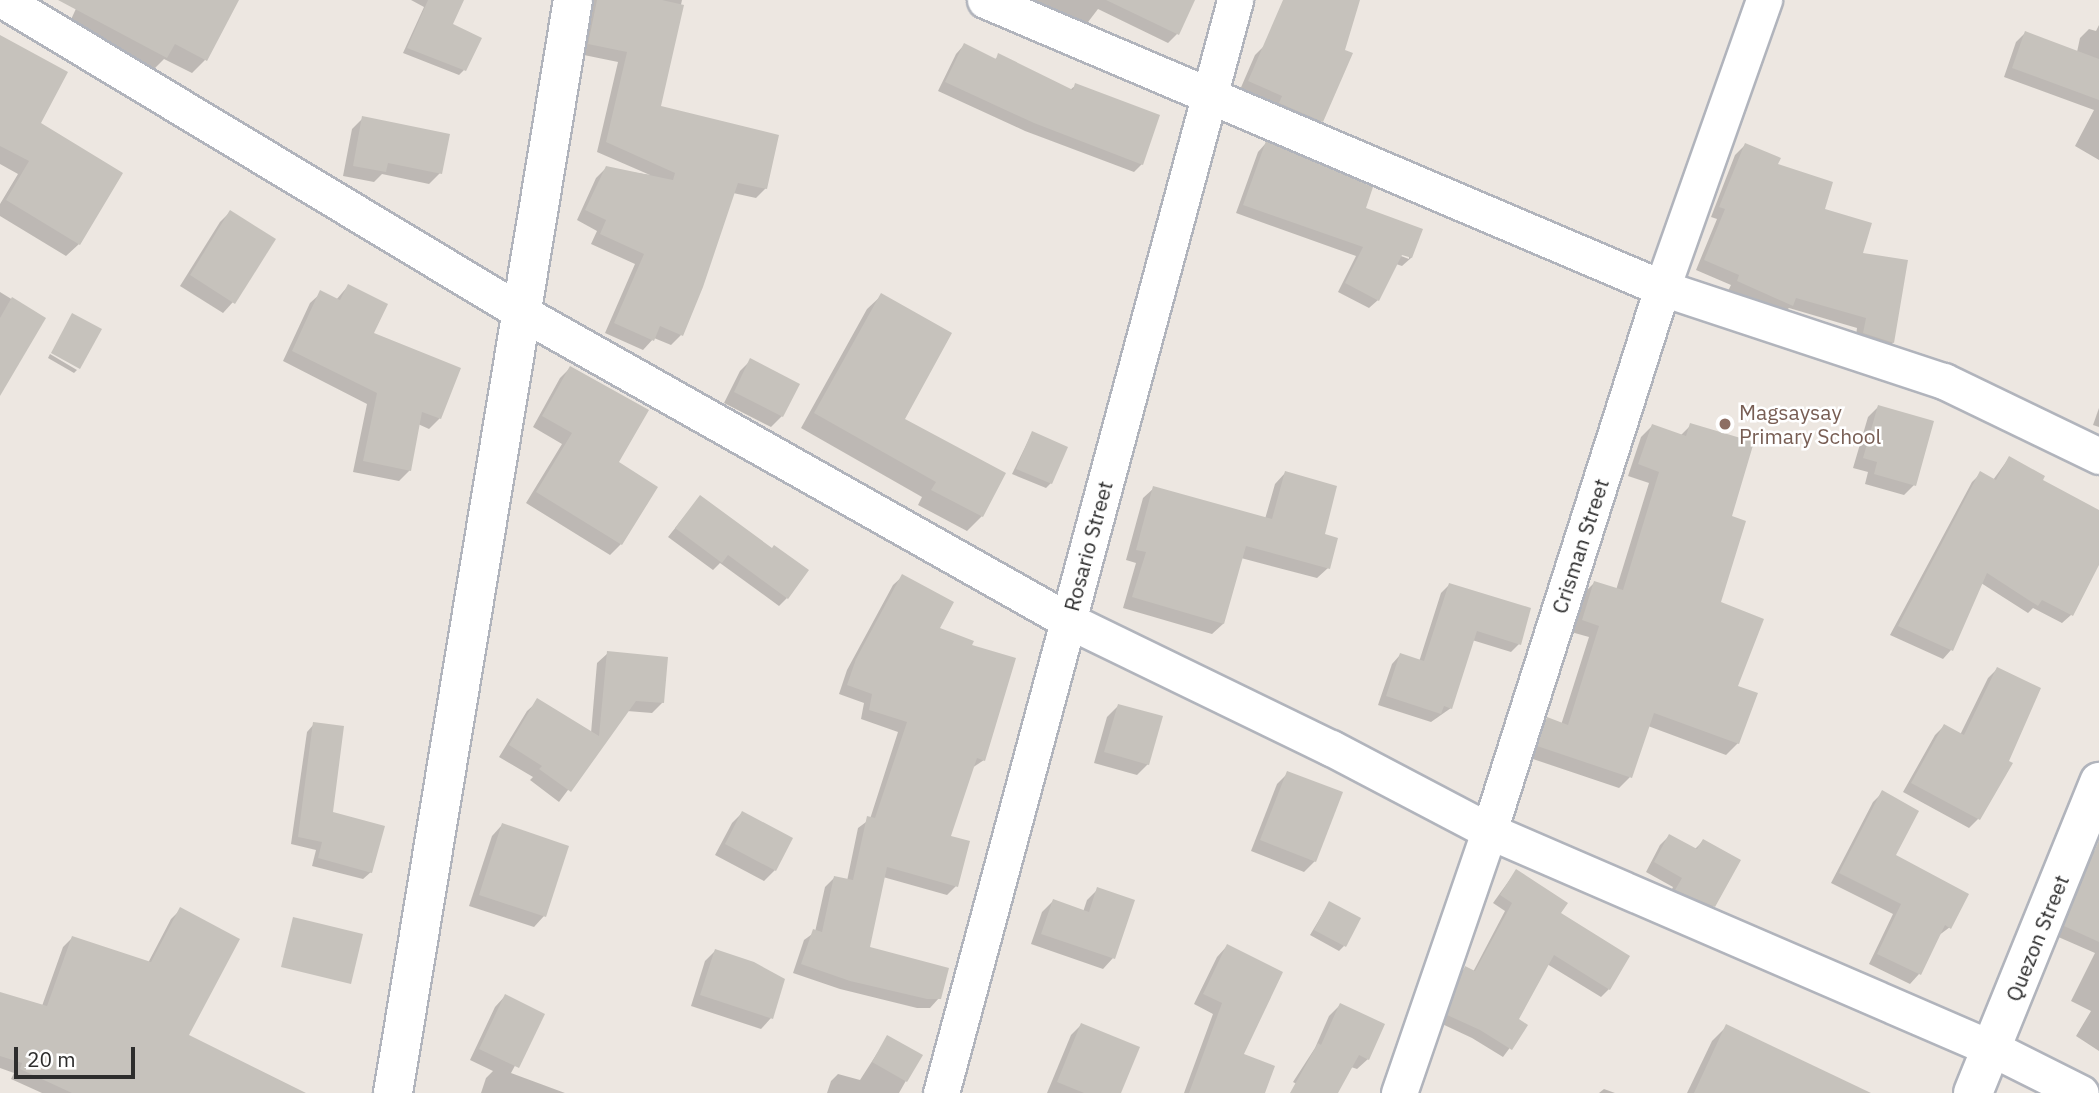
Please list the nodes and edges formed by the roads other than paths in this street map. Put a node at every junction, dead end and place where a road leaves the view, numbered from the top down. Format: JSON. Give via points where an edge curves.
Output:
{"nodes":[{"id":1,"x":3,"y":0,"type":"edge"},
{"id":2,"x":573,"y":0,"type":"edge"},
{"id":3,"x":985,"y":0,"type":"edge"},
{"id":4,"x":1235,"y":0,"type":"edge"},
{"id":5,"x":1764,"y":0,"type":"edge"},
{"id":6,"x":1211,"y":95,"type":"junction"},
{"id":7,"x":1662,"y":288,"type":"junction"},
{"id":8,"x":521,"y":312,"type":"junction"},
{"id":9,"x":2099,"y":456,"type":"edge"},
{"id":10,"x":1067,"y":620,"type":"junction"},
{"id":11,"x":2099,"y":782,"type":"edge"},
{"id":12,"x":1489,"y":831,"type":"junction"},
{"id":13,"x":1993,"y":1049,"type":"junction"},
{"id":14,"x":393,"y":1093,"type":"edge"},
{"id":15,"x":941,"y":1093,"type":"edge"},
{"id":16,"x":1399,"y":1093,"type":"edge"},
{"id":17,"x":1973,"y":1093,"type":"edge"},
{"id":18,"x":2081,"y":1093,"type":"edge"}],
"edges":[{"from":1,"to":8,"type":"street"},
{"from":2,"to":8,"type":"street"},
{"from":3,"to":6,"type":"street"},
{"from":4,"to":6,"type":"street","name":"Rosario Street"},
{"from":5,"to":7,"type":"street","name":"Crisman Street"},
{"from":6,"to":7,"type":"street"},
{"from":6,"to":10,"type":"street","name":"Rosario Street"},
{"from":7,"to":9,"type":"street","via":[[1944,381]]},
{"from":7,"to":12,"type":"street","name":"Crisman Street"},
{"from":8,"to":10,"type":"street"},
{"from":8,"to":14,"type":"street"},
{"from":10,"to":12,"type":"street","via":[[1331,748]]},
{"from":10,"to":15,"type":"street","name":"Rosario Street"},
{"from":11,"to":13,"type":"street","name":"Quezon Street"},
{"from":12,"to":13,"type":"street"},
{"from":12,"to":16,"type":"street","name":"Crisman Street"},
{"from":13,"to":17,"type":"street","name":"Quezon Street"},
{"from":13,"to":18,"type":"street"}]}
